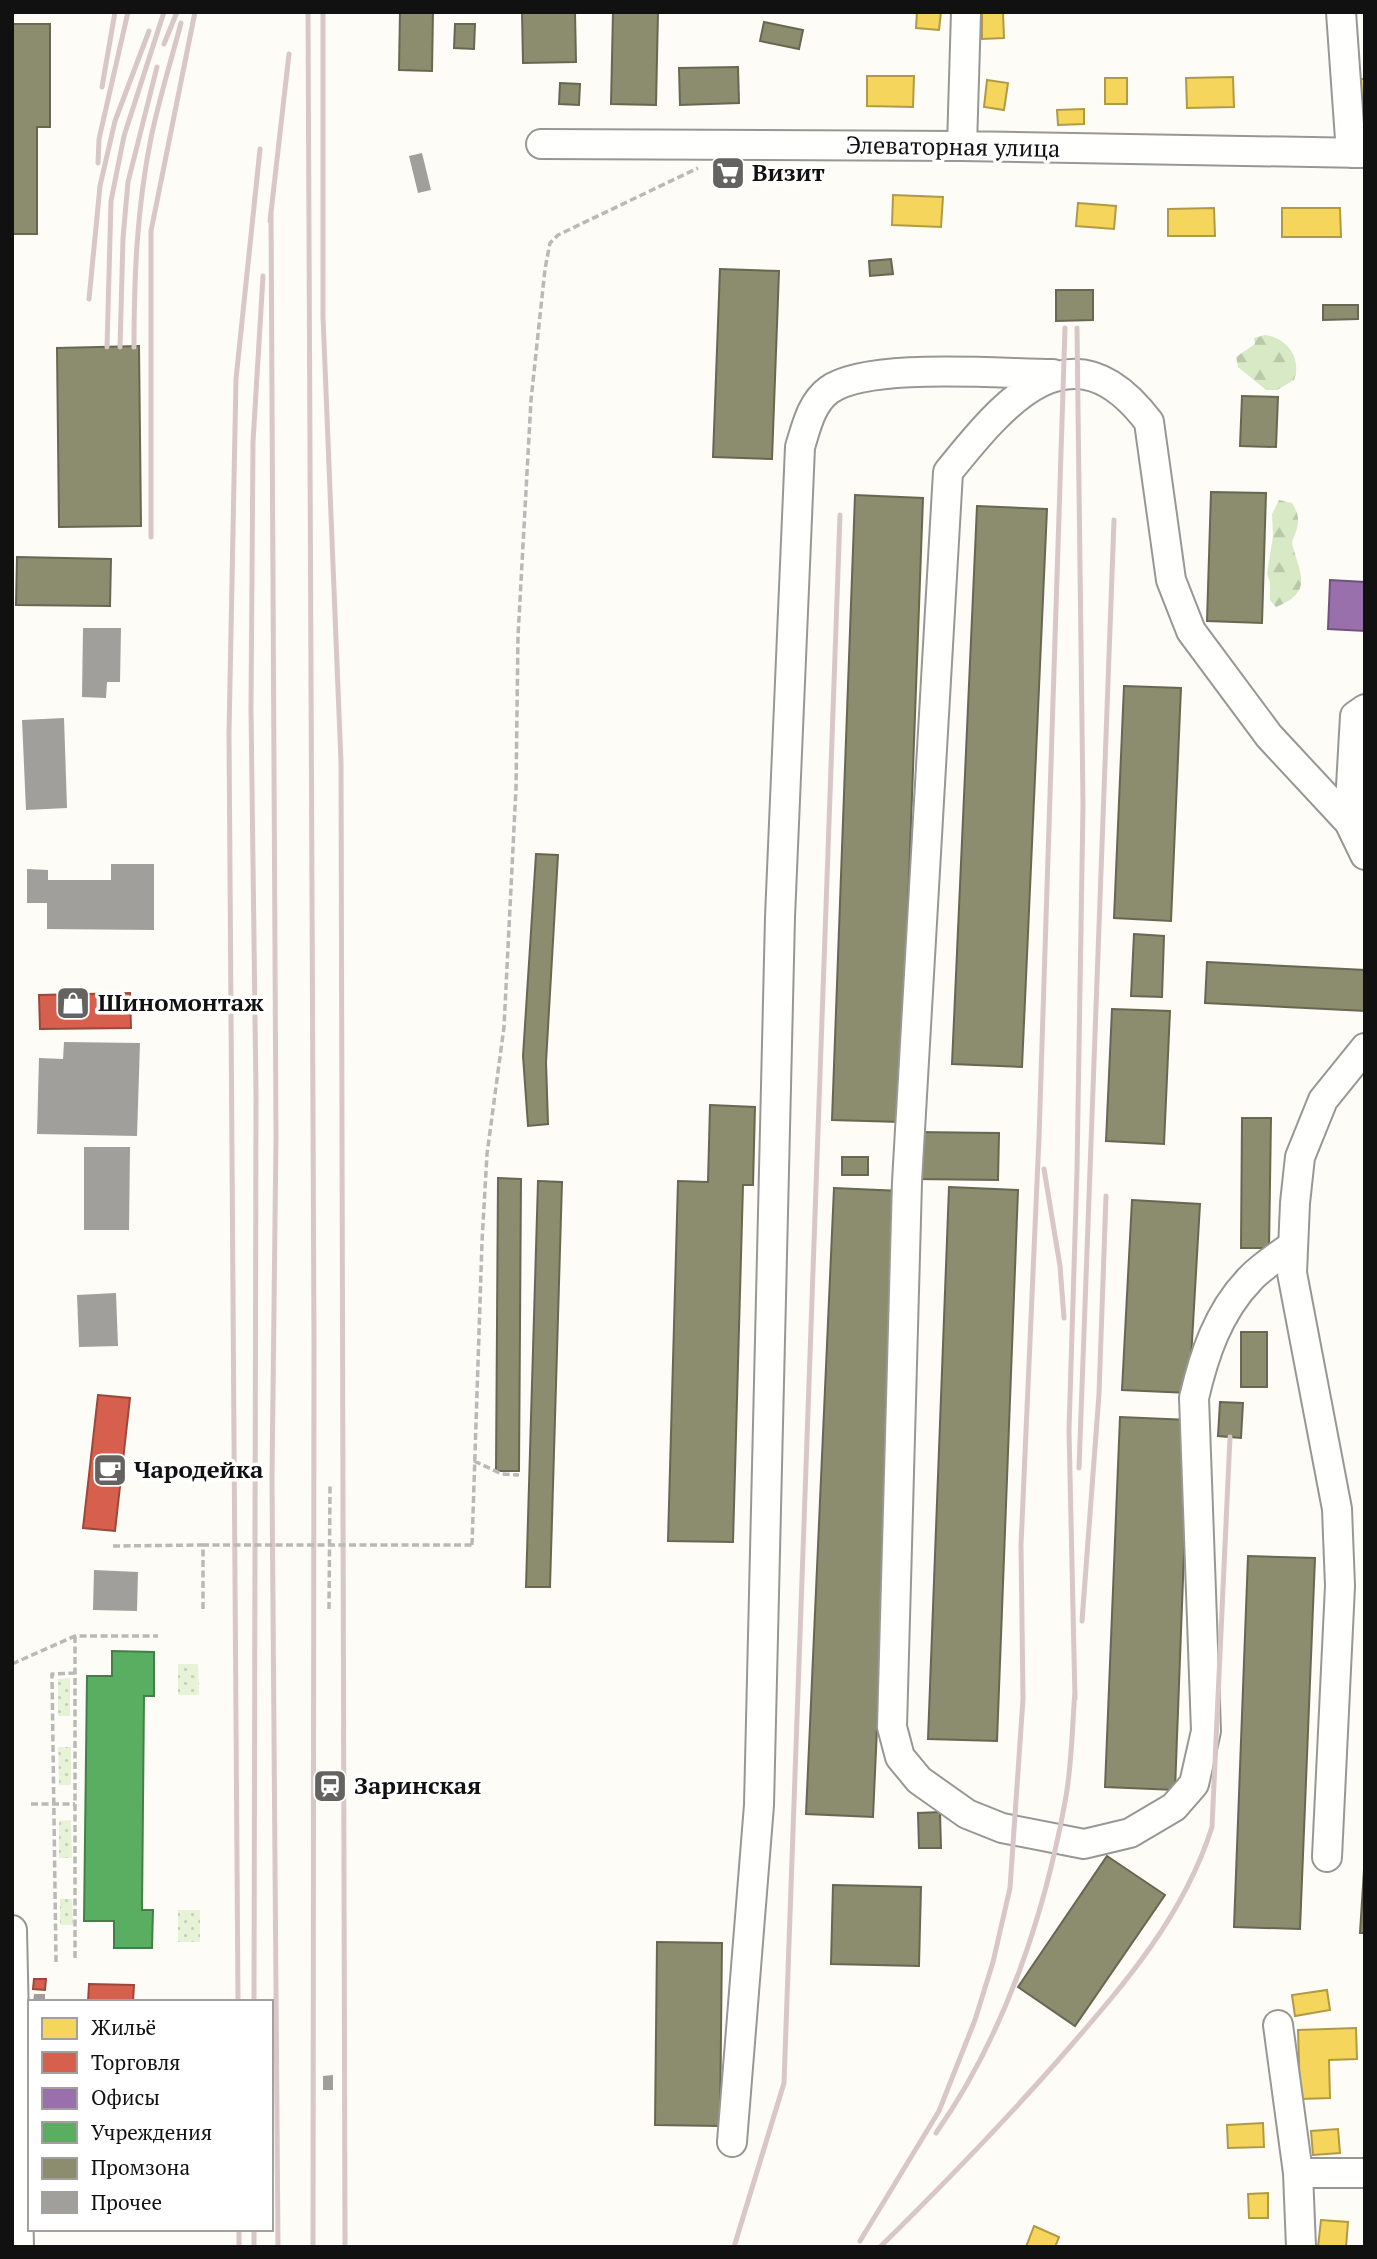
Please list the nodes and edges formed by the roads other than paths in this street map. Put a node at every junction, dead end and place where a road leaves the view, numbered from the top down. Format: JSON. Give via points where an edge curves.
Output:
{"nodes":[{"id":1,"x":966,"y":12,"type":"edge"},
{"id":2,"x":1341,"y":12,"type":"edge"},
{"id":3,"x":541,"y":144,"type":"dead end"},
{"id":4,"x":962,"y":146,"type":"junction"},
{"id":5,"x":1358,"y":153,"type":"edge"},
{"id":6,"x":1052,"y":374,"type":"junction"},
{"id":7,"x":1365,"y":709,"type":"edge"},
{"id":8,"x":1349,"y":822,"type":"junction"},
{"id":9,"x":1365,"y":855,"type":"edge"},
{"id":10,"x":1365,"y":1048,"type":"edge"},
{"id":11,"x":1293,"y":1245,"type":"junction"},
{"id":12,"x":1327,"y":1857,"type":"dead end"},
{"id":13,"x":12,"y":1930,"type":"edge"},
{"id":14,"x":1279,"y":2025,"type":"dead end"},
{"id":15,"x":732,"y":2142,"type":"dead end"},
{"id":16,"x":23,"y":2149,"type":"edge"},
{"id":17,"x":1298,"y":2172,"type":"junction"},
{"id":18,"x":1365,"y":2172,"type":"edge"},
{"id":19,"x":19,"y":2247,"type":"edge"},
{"id":20,"x":1301,"y":2247,"type":"edge"}],
"edges":[{"from":1,"to":4,"type":"street"},
{"from":2,"to":5,"type":"street"},
{"from":3,"to":4,"type":"street","name":"Элеваторная улица"},
{"from":4,"to":5,"type":"street","name":"Элеваторная улица"},
{"from":6,"to":8,"type":"street","via":[[1086,374],[1108,383],[1133,401],[1149,422],[1171,580],[1191,631],[1269,736]]},
{"from":6,"to":11,"type":"street","via":[[983,428],[948,472],[947,486],[907,1182],[892,1727],[900,1757],[967,1814],[1002,1828],[1084,1844],[1130,1833],[1174,1807],[1194,1784],[1206,1731],[1194,1398],[1203,1360],[1222,1315],[1250,1279]]},
{"from":6,"to":15,"type":"street","via":[[878,373],[846,381],[827,391],[810,415],[800,447],[780,917],[759,1805]]},
{"from":7,"to":8,"type":"street","via":[[1355,716]]},
{"from":8,"to":9,"type":"street"},
{"from":10,"to":11,"type":"street","via":[[1323,1100],[1300,1157]]},
{"from":11,"to":12,"type":"street","via":[[1292,1273],[1305,1352],[1337,1509],[1340,1586]]},
{"from":13,"to":16,"type":"street"},
{"from":14,"to":17,"type":"street"},
{"from":16,"to":19,"type":"street"},
{"from":17,"to":18,"type":"street"},
{"from":17,"to":20,"type":"street"}]}
